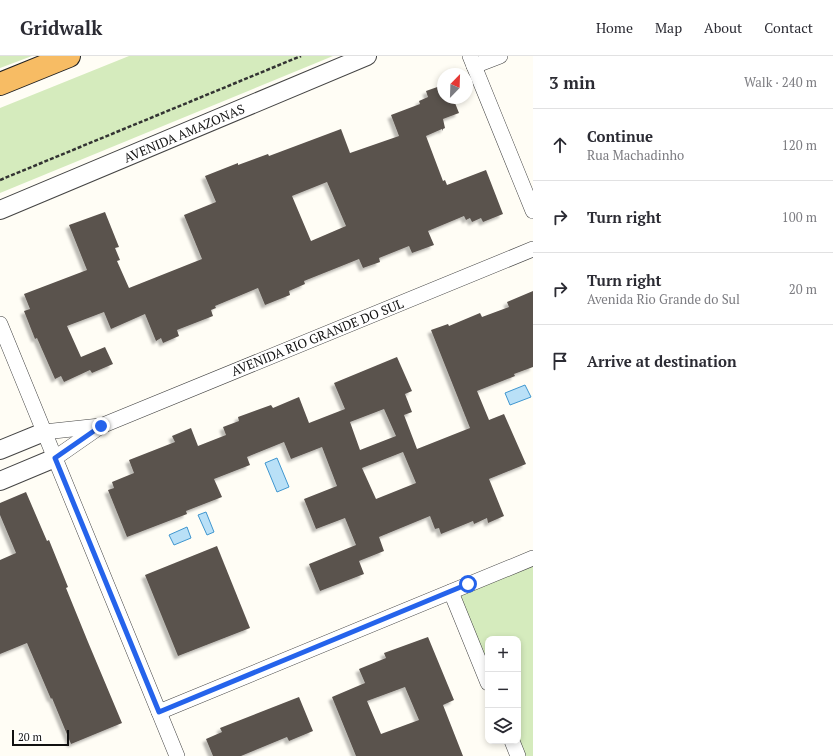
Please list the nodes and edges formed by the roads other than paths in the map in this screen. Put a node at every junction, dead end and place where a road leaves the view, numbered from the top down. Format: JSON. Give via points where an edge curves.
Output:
{"nodes":[{"id":1,"x":69,"y":56,"type":"edge"},
{"id":2,"x":367,"y":56,"type":"edge"},
{"id":3,"x":500,"y":56,"type":"edge"},
{"id":4,"x":472,"y":61,"type":"edge"},
{"id":5,"x":0,"y":84,"type":"edge"},
{"id":6,"x":0,"y":210,"type":"edge"},
{"id":7,"x":533,"y":211,"type":"edge"},
{"id":8,"x":533,"y":249,"type":"edge"},
{"id":9,"x":0,"y":324,"type":"edge"},
{"id":10,"x":101,"y":426,"type":"junction"},
{"id":11,"x":44,"y":432,"type":"junction"},
{"id":12,"x":0,"y":450,"type":"edge"},
{"id":13,"x":55,"y":458,"type":"junction"},
{"id":14,"x":0,"y":481,"type":"edge"},
{"id":15,"x":533,"y":558,"type":"edge"},
{"id":16,"x":451,"y":592,"type":"junction"},
{"id":17,"x":485,"y":676,"type":"edge"},
{"id":18,"x":159,"y":712,"type":"junction"},
{"id":19,"x":513,"y":744,"type":"edge"},
{"id":20,"x":177,"y":756,"type":"edge"},
{"id":21,"x":518,"y":756,"type":"edge"}],
"edges":[{"from":1,"to":5,"type":"highway"},
{"from":2,"to":6,"type":"street","name":"AVENIDA AMAZONAS"},
{"from":3,"to":4,"type":"street"},
{"from":4,"to":7,"type":"street"},
{"from":8,"to":10,"type":"street","name":"AVENIDA RIO GRANDE DO SUL"},
{"from":9,"to":11,"type":"street"},
{"from":10,"to":11,"type":"street","name":"AVENIDA RIO GRANDE DO SUL"},
{"from":10,"to":13,"type":"street","name":"AVENIDA RIO GRANDE DO SUL"},
{"from":11,"to":12,"type":"street","name":"AVENIDA RIO GRANDE DO SUL"},
{"from":11,"to":13,"type":"street"},
{"from":13,"to":14,"type":"street","name":"AVENIDA RIO GRANDE DO SUL"},
{"from":13,"to":18,"type":"street"},
{"from":15,"to":16,"type":"street"},
{"from":16,"to":17,"type":"street"},
{"from":16,"to":18,"type":"street"},
{"from":18,"to":20,"type":"street"},
{"from":19,"to":21,"type":"street"}]}
